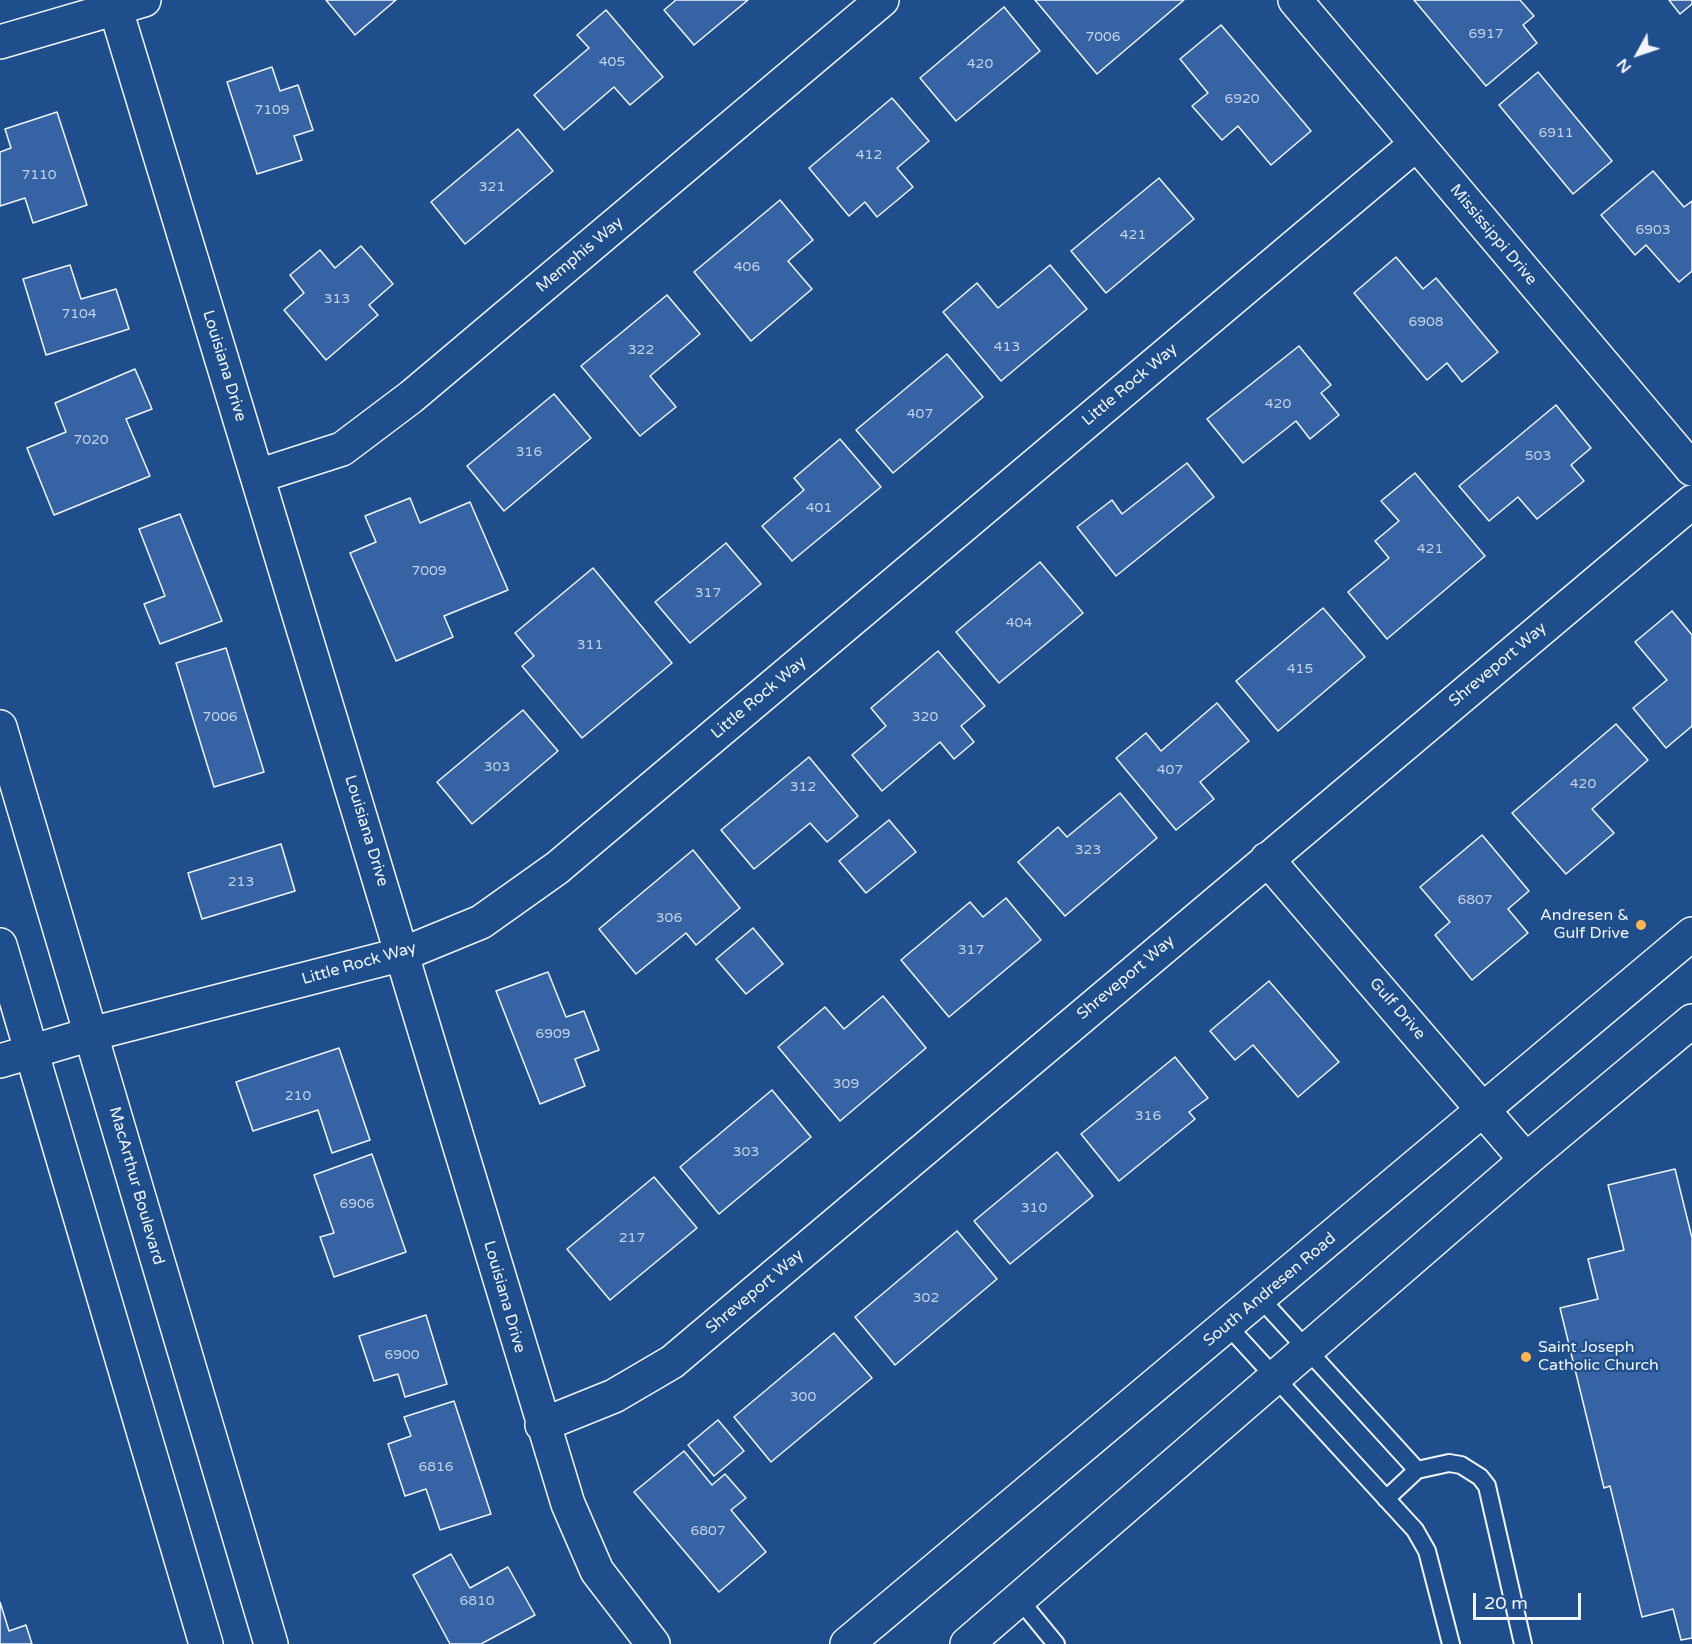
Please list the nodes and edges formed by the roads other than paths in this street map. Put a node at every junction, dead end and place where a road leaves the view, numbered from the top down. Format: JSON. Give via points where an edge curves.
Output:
{"nodes":[{"id":1,"x":882,"y":0,"type":"edge"},
{"id":2,"x":1295,"y":0,"type":"edge"},
{"id":3,"x":124,"y":3,"type":"edge"},
{"id":4,"x":0,"y":42,"type":"edge"},
{"id":5,"x":1415,"y":145,"type":"junction"},
{"id":6,"x":1692,"y":469,"type":"edge"},
{"id":7,"x":258,"y":476,"type":"junction"},
{"id":8,"x":1692,"y":502,"type":"edge"},
{"id":9,"x":0,"y":727,"type":"edge"},
{"id":10,"x":1267,"y":858,"type":"junction"},
{"id":11,"x":1692,"y":934,"type":"edge"},
{"id":12,"x":0,"y":945,"type":"edge"},
{"id":13,"x":403,"y":954,"type":"junction"},
{"id":14,"x":1692,"y":1021,"type":"edge"},
{"id":15,"x":91,"y":1035,"type":"junction"},
{"id":16,"x":32,"y":1052,"type":"junction"},
{"id":17,"x":0,"y":1061,"type":"edge"},
{"id":18,"x":1484,"y":1110,"type":"junction"},
{"id":19,"x":1526,"y":1160,"type":"junction"},
{"id":20,"x":1260,"y":1299,"type":"junction"},
{"id":21,"x":1227,"y":1325,"type":"junction"},
{"id":22,"x":1307,"y":1350,"type":"junction"},
{"id":23,"x":1275,"y":1378,"type":"junction"},
{"id":24,"x":542,"y":1425,"type":"junction"},
{"id":25,"x":1417,"y":1470,"type":"junction"},
{"id":26,"x":1386,"y":1499,"type":"junction"},
{"id":27,"x":1019,"y":1599,"type":"junction"},
{"id":28,"x":206,"y":1644,"type":"edge"},
{"id":29,"x":271,"y":1644,"type":"edge"},
{"id":30,"x":653,"y":1644,"type":"edge"},
{"id":31,"x":847,"y":1644,"type":"edge"},
{"id":32,"x":967,"y":1644,"type":"edge"},
{"id":33,"x":1056,"y":1644,"type":"edge"},
{"id":34,"x":1451,"y":1644,"type":"edge"},
{"id":35,"x":1523,"y":1644,"type":"edge"}],
"edges":[{"from":1,"to":7,"type":"street","name":"Memphis Way","via":[[368,430],[342,449]]},
{"from":2,"to":5,"type":"street","name":"Mississippi Drive"},
{"from":3,"to":4,"type":"street"},
{"from":3,"to":7,"type":"street","name":"Louisiana Drive"},
{"from":5,"to":6,"type":"street","name":"Mississippi Drive"},
{"from":5,"to":13,"type":"street","name":"Little Rock Way","via":[[557,868],[481,922]]},
{"from":7,"to":13,"type":"street","name":"Louisiana Drive"},
{"from":8,"to":10,"type":"street","name":"Shreveport Way"},
{"from":9,"to":15,"type":"street","name":"MacArthur Boulevard"},
{"from":10,"to":18,"type":"street","name":"Gulf Drive"},
{"from":10,"to":24,"type":"street","name":"Shreveport Way","via":[[672,1362],[614,1396]]},
{"from":11,"to":18,"type":"street","name":"South Andresen Road"},
{"from":12,"to":16,"type":"street"},
{"from":13,"to":15,"type":"street","name":"Little Rock Way"},
{"from":13,"to":24,"type":"street","name":"Louisiana Drive"},
{"from":14,"to":19,"type":"street"},
{"from":15,"to":16,"type":"street","name":"Little Rock Way"},
{"from":15,"to":29,"type":"street","name":"MacArthur Boulevard"},
{"from":16,"to":17,"type":"street","name":"Little Rock Way"},
{"from":16,"to":28,"type":"street"},
{"from":18,"to":19,"type":"street","name":"Gulf Drive"},
{"from":18,"to":20,"type":"street","name":"South Andresen Road"},
{"from":19,"to":22,"type":"street"},
{"from":20,"to":21,"type":"street","name":"South Andresen Road"},
{"from":20,"to":22,"type":"lane"},
{"from":21,"to":23,"type":"lane"},
{"from":21,"to":31,"type":"street","name":"South Andresen Road"},
{"from":22,"to":23,"type":"street"},
{"from":22,"to":25,"type":"lane"},
{"from":23,"to":26,"type":"lane"},
{"from":23,"to":27,"type":"street"},
{"from":24,"to":30,"type":"street","name":"Louisiana Drive","via":[[568,1504],[597,1571]]},
{"from":25,"to":26,"type":"lane"},
{"from":25,"to":35,"type":"lane","via":[[1449,1463],[1461,1465],[1487,1486]]},
{"from":26,"to":34,"type":"lane","via":[[1415,1530],[1427,1551]]},
{"from":27,"to":32,"type":"street"},
{"from":27,"to":33,"type":"lane"}]}
